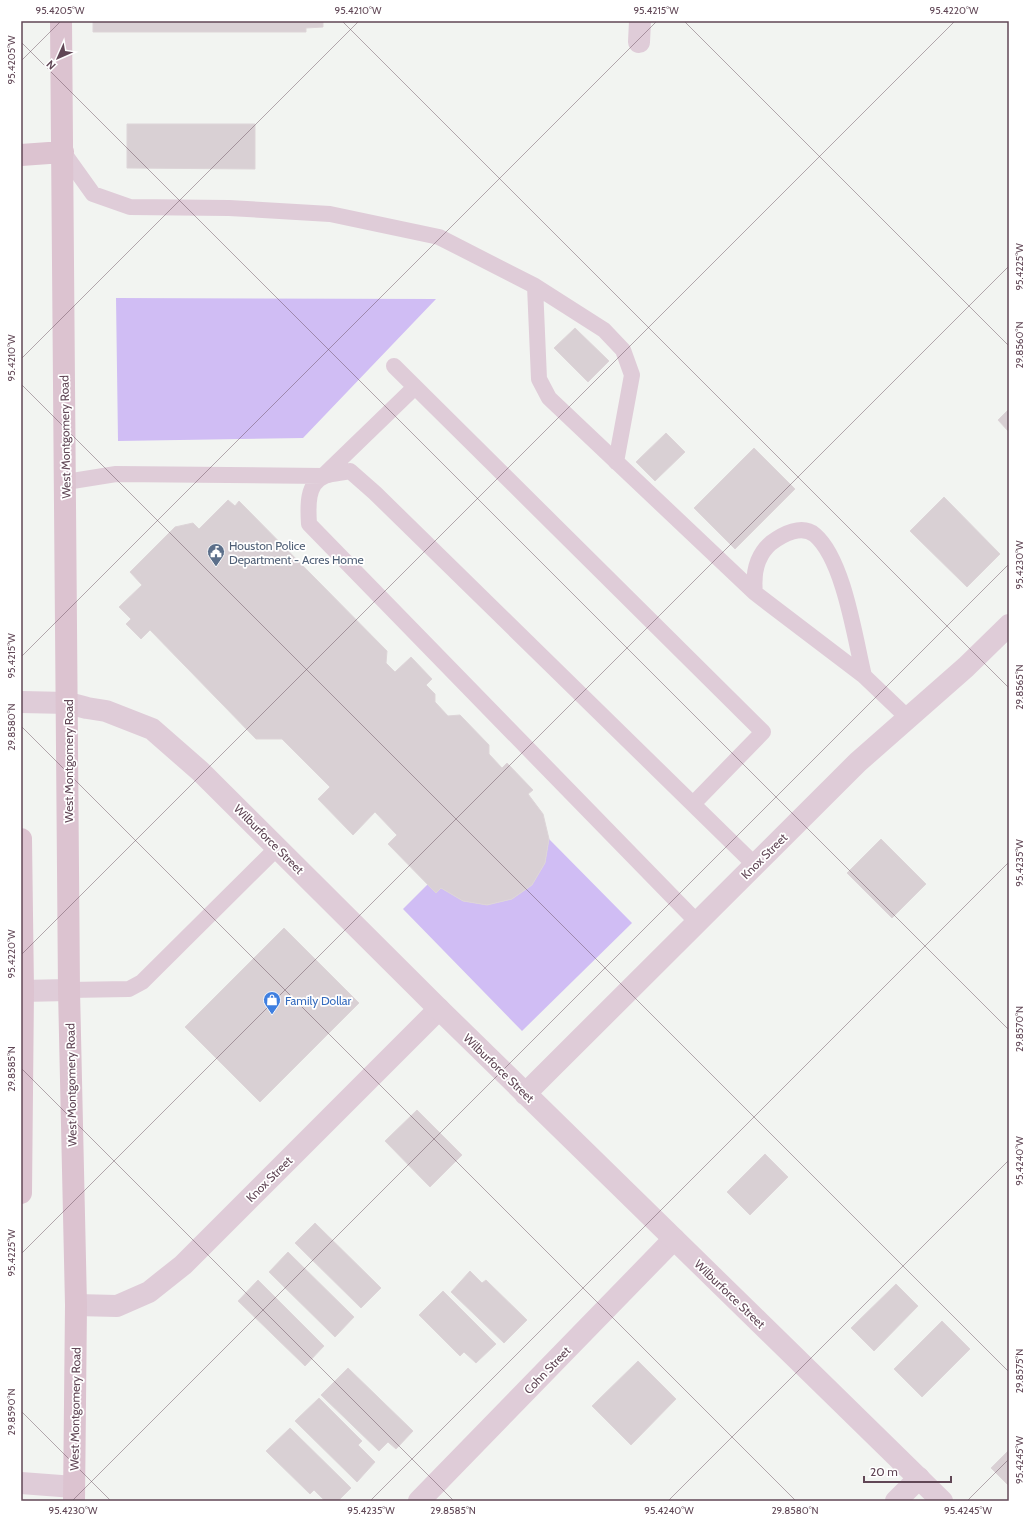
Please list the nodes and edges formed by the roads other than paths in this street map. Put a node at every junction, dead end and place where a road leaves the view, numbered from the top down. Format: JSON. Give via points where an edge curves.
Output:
{"nodes":[{"id":1,"x":61,"y":21,"type":"edge"},
{"id":2,"x":63,"y":152,"type":"junction"},
{"id":3,"x":21,"y":155,"type":"edge"},
{"id":4,"x":535,"y":286,"type":"junction"},
{"id":5,"x":394,"y":366,"type":"dead end"},
{"id":6,"x":415,"y":387,"type":"junction"},
{"id":7,"x":616,"y":462,"type":"junction"},
{"id":8,"x":324,"y":476,"type":"junction"},
{"id":9,"x":66,"y":482,"type":"junction"},
{"id":10,"x":755,"y":593,"type":"junction"},
{"id":11,"x":1009,"y":625,"type":"edge"},
{"id":12,"x":864,"y":676,"type":"junction"},
{"id":13,"x":21,"y":702,"type":"edge"},
{"id":14,"x":68,"y":703,"type":"junction"},
{"id":15,"x":908,"y":718,"type":"junction"},
{"id":16,"x":693,"y":804,"type":"junction"},
{"id":17,"x":21,"y":839,"type":"edge"},
{"id":18,"x":277,"y":848,"type":"junction"},
{"id":19,"x":755,"y":865,"type":"junction"},
{"id":20,"x":697,"y":922,"type":"junction"},
{"id":21,"x":22,"y":990,"type":"edge"},
{"id":22,"x":69,"y":990,"type":"junction"},
{"id":23,"x":439,"y":1009,"type":"junction"},
{"id":24,"x":525,"y":1094,"type":"junction"},
{"id":25,"x":21,"y":1193,"type":"edge"},
{"id":26,"x":674,"y":1239,"type":"junction"},
{"id":27,"x":76,"y":1306,"type":"junction"},
{"id":28,"x":919,"y":1478,"type":"junction"},
{"id":29,"x":21,"y":1483,"type":"edge"},
{"id":30,"x":74,"y":1494,"type":"edge"},
{"id":31,"x":420,"y":1501,"type":"edge"},
{"id":32,"x":896,"y":1501,"type":"edge"},
{"id":33,"x":942,"y":1501,"type":"edge"}],
"edges":[{"from":1,"to":2,"type":"main road","name":"West Montgomery Road"},
{"from":2,"to":3,"type":"main road"},
{"from":2,"to":4,"type":"lane","via":[[93,194],[130,207],[229,208],[330,214],[439,237]]},
{"from":2,"to":9,"type":"main road","name":"West Montgomery Road"},
{"from":4,"to":7,"type":"lane","via":[[539,379],[549,398]]},
{"from":4,"to":7,"type":"lane","via":[[604,330],[623,350],[632,375]]},
{"from":5,"to":6,"type":"lane"},
{"from":6,"to":8,"type":"lane"},
{"from":6,"to":16,"type":"lane","via":[[763,732]]},
{"from":7,"to":10,"type":"lane"},
{"from":8,"to":9,"type":"lane","via":[[116,474]]},
{"from":8,"to":16,"type":"lane","via":[[350,471],[375,493]]},
{"from":8,"to":20,"type":"lane","via":[[311,488],[309,524]]},
{"from":9,"to":14,"type":"main road","name":"West Montgomery Road"},
{"from":10,"to":12,"type":"lane"},
{"from":10,"to":12,"type":"lane","via":[[754,572],[770,544],[793,531],[804,530],[815,534],[834,562],[844,590]]},
{"from":11,"to":15,"type":"street","name":"Knox Street"},
{"from":12,"to":15,"type":"lane"},
{"from":13,"to":14,"type":"street","name":"Wilburforce Street"},
{"from":14,"to":18,"type":"street","name":"Wilburforce Street","via":[[106,711],[152,729],[200,771]]},
{"from":14,"to":22,"type":"main road","name":"West Montgomery Road"},
{"from":15,"to":19,"type":"street","name":"Knox Street","via":[[858,762]]},
{"from":16,"to":19,"type":"lane"},
{"from":17,"to":21,"type":"main road"},
{"from":18,"to":22,"type":"lane","via":[[142,982],[129,989]]},
{"from":18,"to":23,"type":"street","name":"Wilburforce Street"},
{"from":19,"to":20,"type":"street","name":"Knox Street"},
{"from":20,"to":24,"type":"street","name":"Knox Street"},
{"from":21,"to":22,"type":"street"},
{"from":21,"to":25,"type":"main road"},
{"from":22,"to":27,"type":"main road","name":"West Montgomery Road"},
{"from":23,"to":24,"type":"street","name":"Wilburforce Street"},
{"from":23,"to":27,"type":"street","name":"Knox Street","via":[[183,1265],[149,1292],[117,1306]]},
{"from":24,"to":26,"type":"street","name":"Wilburforce Street"},
{"from":26,"to":28,"type":"street","name":"Wilburforce Street"},
{"from":26,"to":31,"type":"street","name":"Cohn Street"},
{"from":27,"to":30,"type":"main road","name":"West Montgomery Road"},
{"from":28,"to":32,"type":"street"},
{"from":28,"to":33,"type":"street","name":"Wilburforce Street"},
{"from":29,"to":30,"type":"street"}]}
